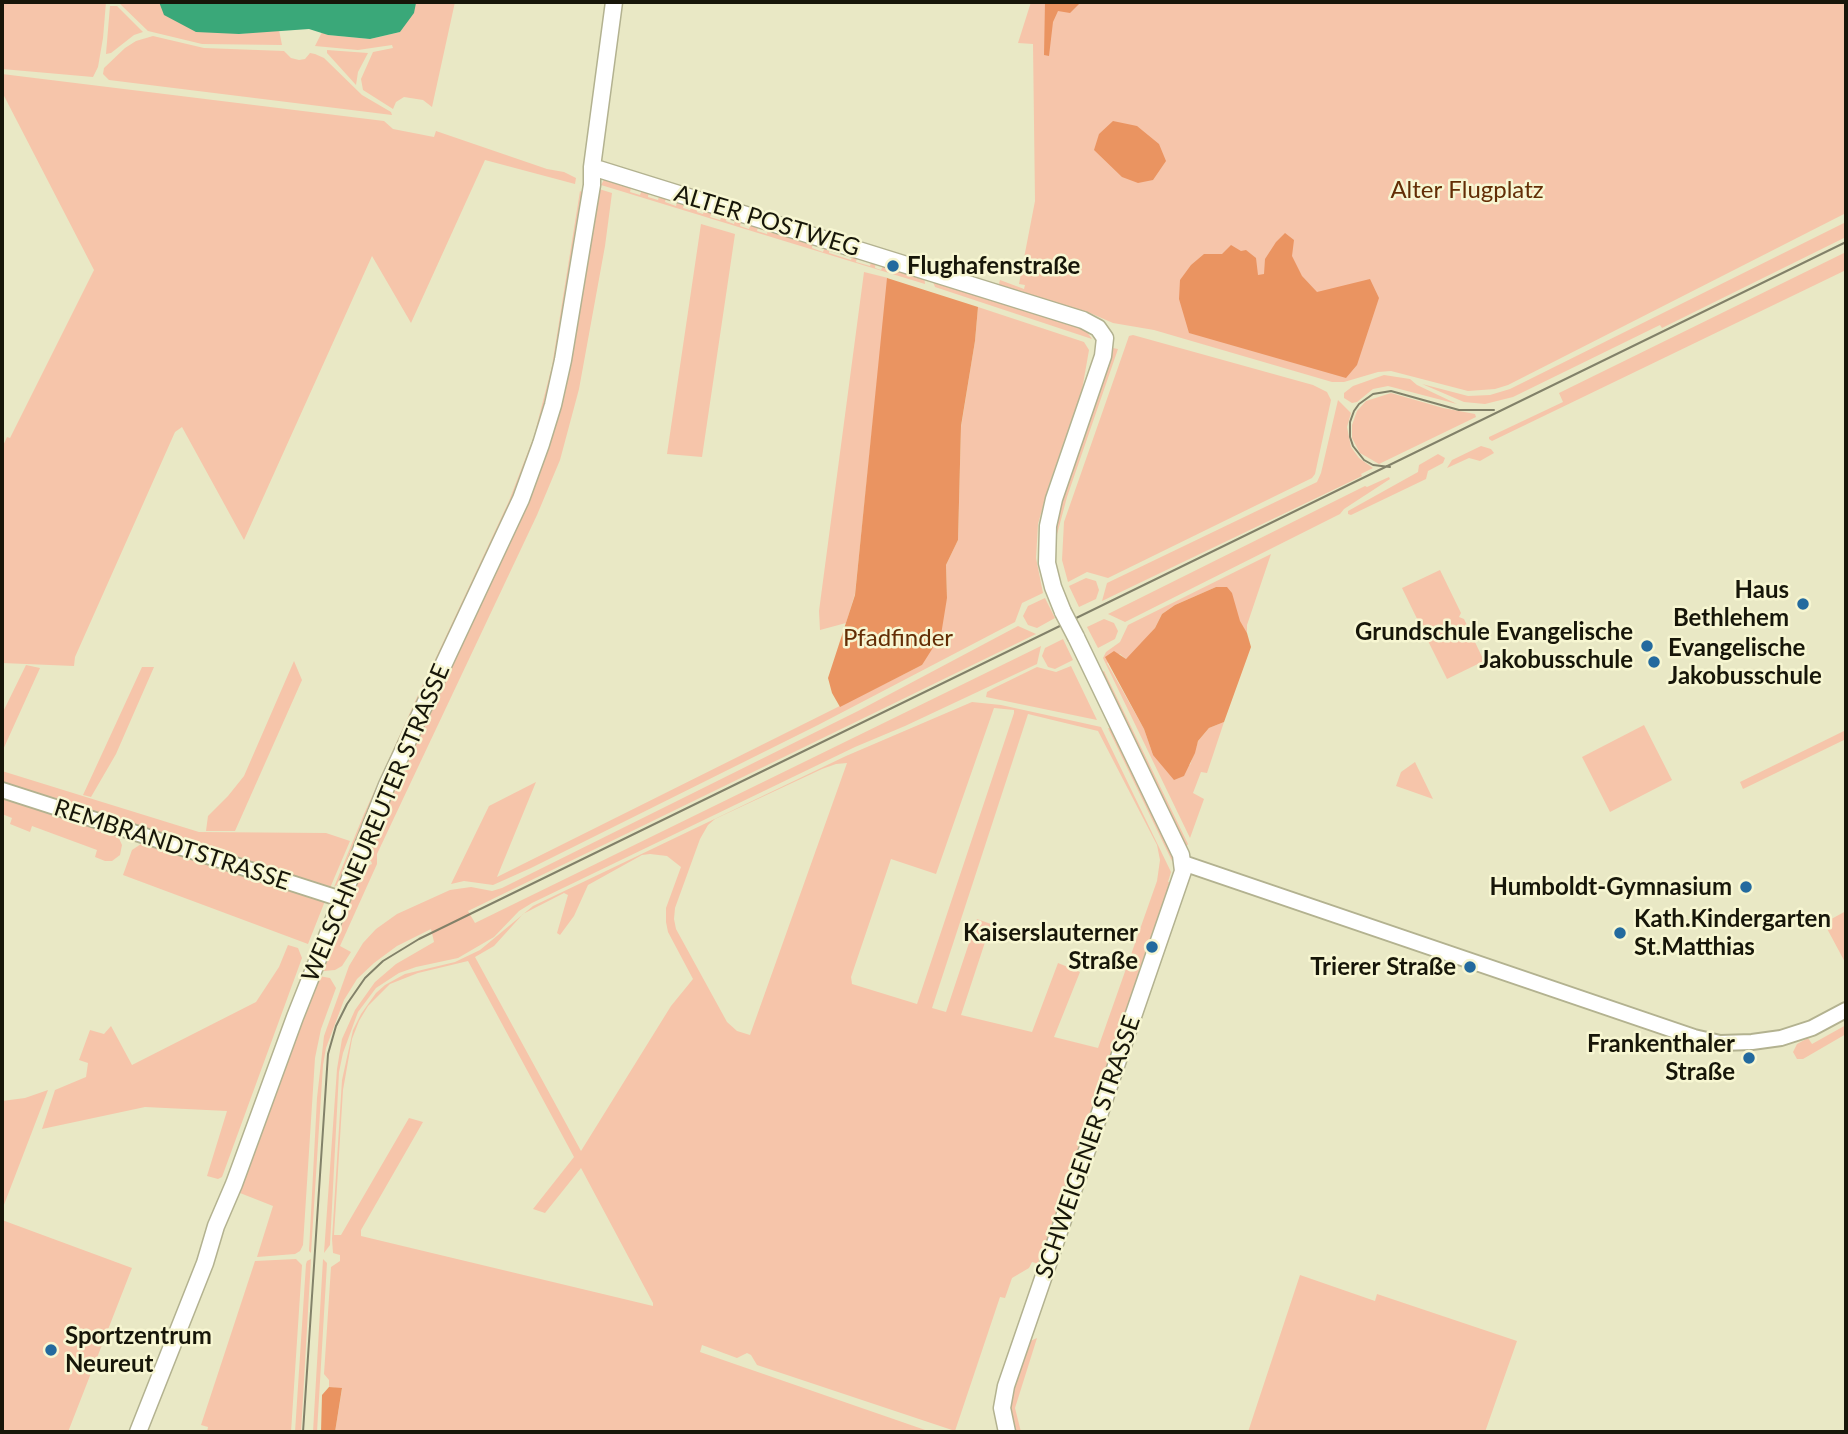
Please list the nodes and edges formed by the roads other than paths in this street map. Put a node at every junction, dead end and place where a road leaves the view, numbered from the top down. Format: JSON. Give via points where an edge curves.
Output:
{"nodes":[{"id":1,"x":614,"y":2,"type":"edge"},
{"id":2,"x":592,"y":167,"type":"junction"},
{"id":3,"x":2,"y":790,"type":"edge"},
{"id":4,"x":1184,"y":863,"type":"junction"},
{"id":5,"x":341,"y":899,"type":"junction"},
{"id":6,"x":1846,"y":1010,"type":"edge"},
{"id":7,"x":138,"y":1432,"type":"edge"},
{"id":8,"x":1007,"y":1432,"type":"edge"}],
"edges":[{"from":1,"to":2,"type":"main road","name":"WELSCHNEUREUTER STRASSE"},
{"from":2,"to":4,"type":"main road","name":"ALTER POSTWEG","bridge":true,"via":[[1083,320],[1101,331],[1103,356],[1054,499],[1047,563],[1063,612]]},
{"from":2,"to":5,"type":"main road","name":"WELSCHNEUREUTER STRASSE","via":[[554,405],[538,454],[387,785]]},
{"from":3,"to":5,"type":"street","name":"REMBRANDTSTRASSE"},
{"from":4,"to":6,"type":"street","via":[[1662,1028],[1720,1043],[1781,1038]]},
{"from":4,"to":8,"type":"main road","name":"SCHWEIGENER STRASSE","via":[[1006,1386],[1002,1408]]},
{"from":5,"to":7,"type":"main road","name":"WELSCHNEUREUTER STRASSE"}]}
